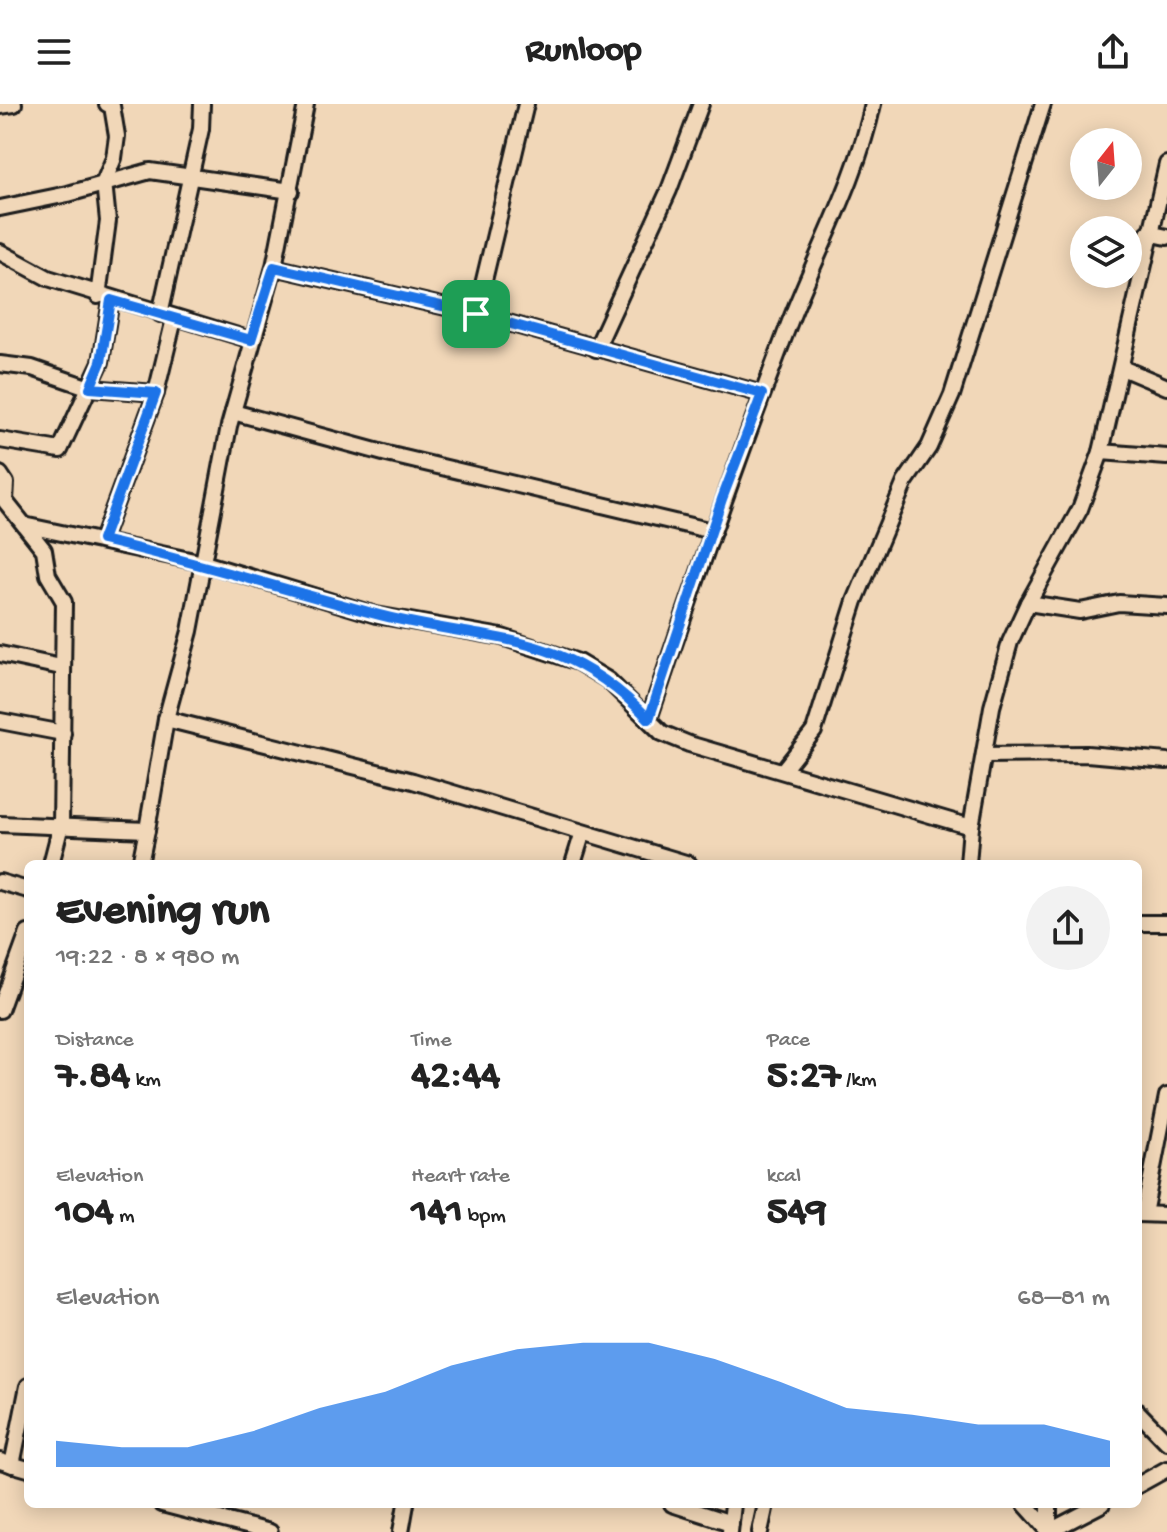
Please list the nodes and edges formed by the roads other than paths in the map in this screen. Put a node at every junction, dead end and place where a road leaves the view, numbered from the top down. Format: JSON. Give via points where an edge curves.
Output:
{"nodes":[{"id":1,"x":14,"y":104,"type":"edge"},
{"id":2,"x":107,"y":104,"type":"edge"},
{"id":3,"x":202,"y":104,"type":"edge"},
{"id":4,"x":306,"y":104,"type":"edge"},
{"id":5,"x":526,"y":104,"type":"edge"},
{"id":6,"x":701,"y":104,"type":"edge"},
{"id":7,"x":873,"y":104,"type":"edge"},
{"id":8,"x":1043,"y":104,"type":"edge"},
{"id":9,"x":0,"y":106,"type":"edge"},
{"id":10,"x":1167,"y":164,"type":"edge"},
{"id":11,"x":190,"y":175,"type":"junction"},
{"id":12,"x":104,"y":182,"type":"junction"},
{"id":13,"x":291,"y":191,"type":"junction"},
{"id":14,"x":0,"y":208,"type":"edge"},
{"id":15,"x":1148,"y":233,"type":"junction"},
{"id":16,"x":1167,"y":237,"type":"edge"},
{"id":17,"x":0,"y":252,"type":"edge"},
{"id":18,"x":274,"y":267,"type":"junction"},
{"id":19,"x":105,"y":298,"type":"junction"},
{"id":20,"x":476,"y":314,"type":"junction"},
{"id":21,"x":167,"y":316,"type":"junction"},
{"id":22,"x":251,"y":340,"type":"junction"},
{"id":23,"x":596,"y":349,"type":"junction"},
{"id":24,"x":0,"y":364,"type":"edge"},
{"id":25,"x":1122,"y":368,"type":"junction"},
{"id":26,"x":1167,"y":387,"type":"edge"},
{"id":27,"x":90,"y":388,"type":"junction"},
{"id":28,"x":156,"y":393,"type":"junction"},
{"id":29,"x":762,"y":394,"type":"junction"},
{"id":30,"x":233,"y":412,"type":"junction"},
{"id":31,"x":0,"y":440,"type":"edge"},
{"id":32,"x":1101,"y":452,"type":"junction"},
{"id":33,"x":1167,"y":457,"type":"edge"},
{"id":34,"x":0,"y":474,"type":"edge"},
{"id":35,"x":28,"y":526,"type":"junction"},
{"id":36,"x":712,"y":531,"type":"junction"},
{"id":37,"x":102,"y":540,"type":"junction"},
{"id":38,"x":204,"y":563,"type":"junction"},
{"id":39,"x":1028,"y":603,"type":"junction"},
{"id":40,"x":1167,"y":606,"type":"edge"},
{"id":41,"x":0,"y":654,"type":"edge"},
{"id":42,"x":61,"y":667,"type":"junction"},
{"id":43,"x":166,"y":719,"type":"junction"},
{"id":44,"x":649,"y":719,"type":"junction"},
{"id":45,"x":0,"y":721,"type":"edge"},
{"id":46,"x":63,"y":733,"type":"junction"},
{"id":47,"x":984,"y":755,"type":"junction"},
{"id":48,"x":1167,"y":761,"type":"edge"},
{"id":49,"x":784,"y":769,"type":"junction"},
{"id":50,"x":0,"y":824,"type":"edge"},
{"id":51,"x":61,"y":825,"type":"junction"},
{"id":52,"x":971,"y":827,"type":"junction"},
{"id":53,"x":147,"y":830,"type":"junction"},
{"id":54,"x":582,"y":835,"type":"junction"},
{"id":55,"x":52,"y":860,"type":"edge"},
{"id":56,"x":141,"y":860,"type":"edge"},
{"id":57,"x":574,"y":860,"type":"edge"},
{"id":58,"x":674,"y":860,"type":"edge"},
{"id":59,"x":968,"y":860,"type":"edge"},
{"id":60,"x":0,"y":882,"type":"edge"},
{"id":61,"x":24,"y":889,"type":"edge"},
{"id":62,"x":1142,"y":923,"type":"edge"},
{"id":63,"x":1167,"y":923,"type":"edge"},
{"id":64,"x":24,"y":955,"type":"edge"},
{"id":65,"x":0,"y":1010,"type":"edge"},
{"id":66,"x":1167,"y":1096,"type":"edge"},
{"id":67,"x":1142,"y":1209,"type":"edge"},
{"id":68,"x":1142,"y":1214,"type":"edge"},
{"id":69,"x":1167,"y":1215,"type":"edge"},
{"id":70,"x":24,"y":1400,"type":"edge"},
{"id":71,"x":1142,"y":1416,"type":"edge"},
{"id":72,"x":1167,"y":1442,"type":"edge"},
{"id":73,"x":6,"y":1463,"type":"edge"},
{"id":74,"x":1167,"y":1469,"type":"edge"},
{"id":75,"x":1142,"y":1483,"type":"edge"},
{"id":76,"x":183,"y":1508,"type":"edge"},
{"id":77,"x":405,"y":1508,"type":"edge"},
{"id":78,"x":682,"y":1508,"type":"edge"},
{"id":79,"x":732,"y":1508,"type":"edge"},
{"id":80,"x":765,"y":1508,"type":"edge"},
{"id":81,"x":1028,"y":1508,"type":"edge"},
{"id":82,"x":1049,"y":1508,"type":"edge"},
{"id":83,"x":1094,"y":1508,"type":"edge"},
{"id":84,"x":730,"y":1528,"type":"edge"},
{"id":85,"x":270,"y":1532,"type":"edge"},
{"id":86,"x":401,"y":1532,"type":"edge"},
{"id":87,"x":760,"y":1532,"type":"edge"},
{"id":88,"x":1049,"y":1532,"type":"edge"}],
"edges":[{"from":1,"to":9,"type":"street"},
{"from":2,"to":12,"type":"street","via":[[112,106],[117,136]]},
{"from":3,"to":11,"type":"street"},
{"from":4,"to":13,"type":"street"},
{"from":5,"to":20,"type":"street"},
{"from":6,"to":23,"type":"street","via":[[669,190]]},
{"from":7,"to":29,"type":"street","via":[[864,149],[818,249]]},
{"from":8,"to":49,"type":"street","via":[[952,395],[929,447],[905,482],[855,601],[814,731]]},
{"from":10,"to":15,"type":"street"},
{"from":11,"to":12,"type":"street","via":[[150,171]]},
{"from":11,"to":13,"type":"street"},
{"from":11,"to":21,"type":"street"},
{"from":12,"to":14,"type":"street"},
{"from":12,"to":19,"type":"street"},
{"from":13,"to":18,"type":"street"},
{"from":15,"to":16,"type":"street"},
{"from":15,"to":25,"type":"street"},
{"from":17,"to":19,"type":"street","via":[[48,278]]},
{"from":18,"to":20,"type":"street"},
{"from":18,"to":22,"type":"street"},
{"from":19,"to":21,"type":"street"},
{"from":19,"to":27,"type":"street","via":[[101,362]]},
{"from":20,"to":23,"type":"street"},
{"from":21,"to":22,"type":"street"},
{"from":21,"to":28,"type":"street"},
{"from":22,"to":30,"type":"street"},
{"from":23,"to":29,"type":"street"},
{"from":24,"to":27,"type":"street","via":[[32,368]]},
{"from":25,"to":26,"type":"street"},
{"from":25,"to":32,"type":"street"},
{"from":27,"to":28,"type":"street"},
{"from":27,"to":31,"type":"street","via":[[60,450]]},
{"from":28,"to":37,"type":"street"},
{"from":29,"to":36,"type":"street"},
{"from":30,"to":36,"type":"street"},
{"from":30,"to":38,"type":"street"},
{"from":32,"to":33,"type":"street"},
{"from":32,"to":39,"type":"street","via":[[1080,509]]},
{"from":34,"to":35,"type":"street","via":[[6,483],[5,501]]},
{"from":35,"to":37,"type":"street"},
{"from":35,"to":42,"type":"street","via":[[44,550],[48,575],[64,602]]},
{"from":36,"to":44,"type":"street"},
{"from":37,"to":38,"type":"street"},
{"from":38,"to":43,"type":"street"},
{"from":38,"to":44,"type":"street","via":[[376,615],[502,637],[578,662],[608,680]]},
{"from":39,"to":40,"type":"street","via":[[1080,611],[1119,603]]},
{"from":39,"to":47,"type":"street","via":[[1010,642]]},
{"from":41,"to":42,"type":"street"},
{"from":42,"to":46,"type":"street"},
{"from":43,"to":53,"type":"street"},
{"from":43,"to":54,"type":"street","via":[[413,781]]},
{"from":44,"to":49,"type":"street","via":[[662,733],[689,744]]},
{"from":45,"to":46,"type":"street"},
{"from":46,"to":51,"type":"street"},
{"from":47,"to":48,"type":"street","via":[[1087,754]]},
{"from":47,"to":52,"type":"street"},
{"from":49,"to":52,"type":"street","via":[[824,786]]},
{"from":50,"to":51,"type":"street"},
{"from":51,"to":53,"type":"street"},
{"from":51,"to":55,"type":"street"},
{"from":52,"to":59,"type":"street"},
{"from":53,"to":56,"type":"street"},
{"from":54,"to":57,"type":"street"},
{"from":54,"to":58,"type":"street"},
{"from":60,"to":61,"type":"street"},
{"from":62,"to":63,"type":"street"},
{"from":64,"to":65,"type":"street"},
{"from":66,"to":67,"type":"street"},
{"from":68,"to":69,"type":"street"},
{"from":70,"to":73,"type":"street"},
{"from":71,"to":72,"type":"street"},
{"from":74,"to":75,"type":"street"},
{"from":76,"to":85,"type":"street"},
{"from":77,"to":86,"type":"street"},
{"from":78,"to":84,"type":"street"},
{"from":79,"to":84,"type":"street"},
{"from":80,"to":87,"type":"street"},
{"from":81,"to":88,"type":"street"},
{"from":82,"to":88,"type":"street"},
{"from":83,"to":88,"type":"street"}]}
